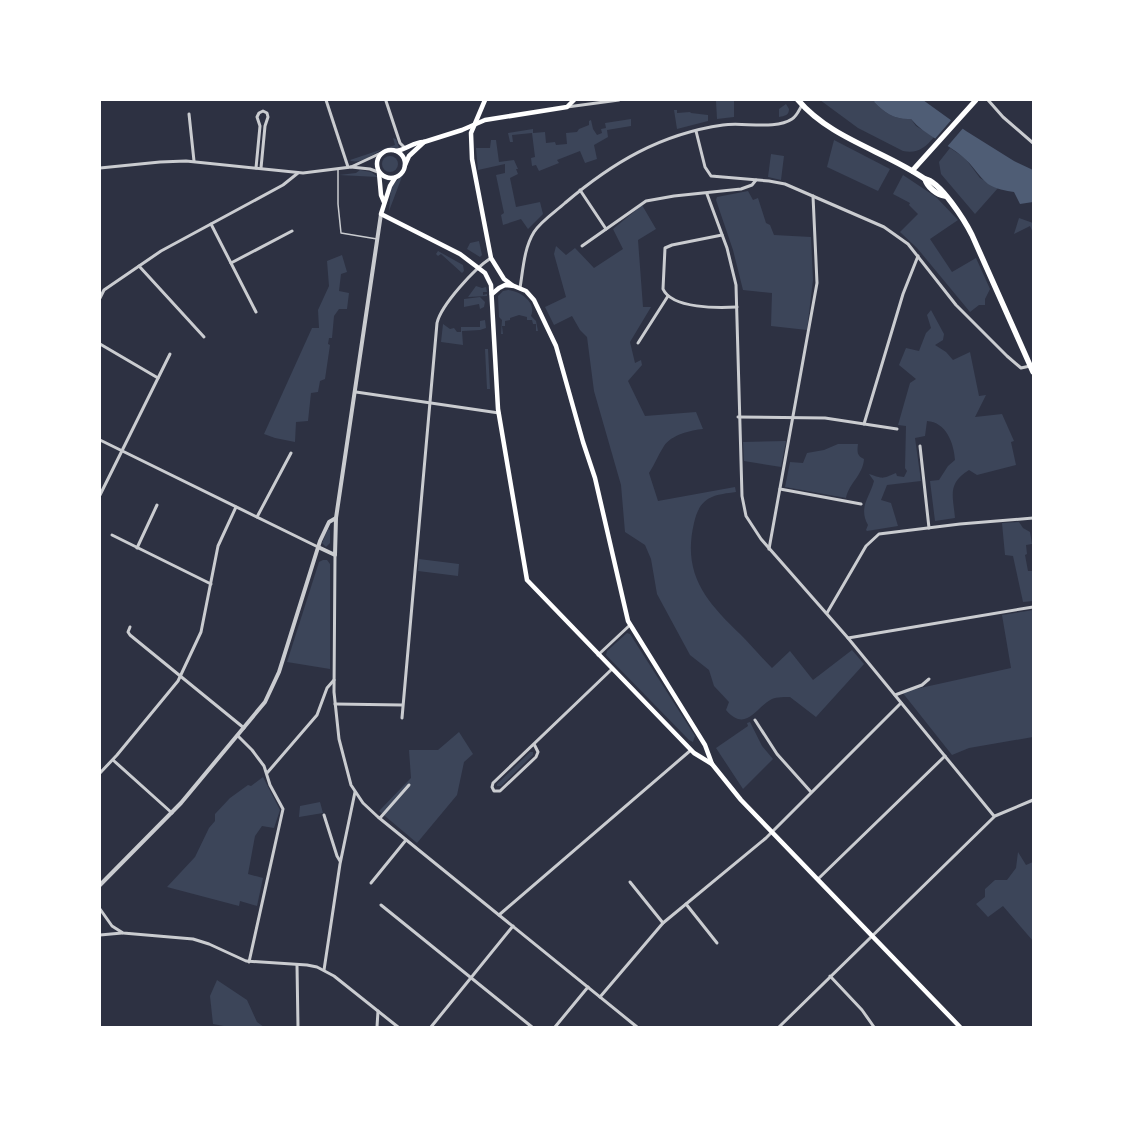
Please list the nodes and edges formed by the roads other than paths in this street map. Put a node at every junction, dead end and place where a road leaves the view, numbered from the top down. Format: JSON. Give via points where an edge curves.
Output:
{"nodes":[{"id":1,"x":326,"y":100,"type":"edge"},
{"id":2,"x":485,"y":100,"type":"edge"},
{"id":3,"x":574,"y":100,"type":"edge"},
{"id":4,"x":619,"y":100,"type":"edge"},
{"id":5,"x":976,"y":100,"type":"edge"},
{"id":6,"x":988,"y":100,"type":"edge"},
{"id":7,"x":386,"y":101,"type":"edge"},
{"id":8,"x":802,"y":102,"type":"edge"},
{"id":9,"x":567,"y":107,"type":"junction"},
{"id":10,"x":190,"y":114,"type":"dead end"},
{"id":11,"x":474,"y":124,"type":"junction"},
{"id":12,"x":696,"y":131,"type":"junction"},
{"id":13,"x":424,"y":142,"type":"junction"},
{"id":14,"x":1033,"y":143,"type":"edge"},
{"id":15,"x":409,"y":148,"type":"junction"},
{"id":16,"x":396,"y":151,"type":"junction"},
{"id":17,"x":381,"y":153,"type":"junction"},
{"id":18,"x":194,"y":161,"type":"junction"},
{"id":19,"x":405,"y":166,"type":"junction"},
{"id":20,"x":349,"y":167,"type":"junction"},
{"id":21,"x":100,"y":168,"type":"edge"},
{"id":22,"x":256,"y":168,"type":"junction"},
{"id":23,"x":261,"y":168,"type":"junction"},
{"id":24,"x":338,"y":169,"type":"junction"},
{"id":25,"x":912,"y":171,"type":"junction"},
{"id":26,"x":298,"y":173,"type":"junction"},
{"id":27,"x":379,"y":173,"type":"junction"},
{"id":28,"x":395,"y":178,"type":"junction"},
{"id":29,"x":756,"y":180,"type":"junction"},
{"id":30,"x":580,"y":190,"type":"junction"},
{"id":31,"x":707,"y":194,"type":"junction"},
{"id":32,"x":813,"y":196,"type":"junction"},
{"id":33,"x":384,"y":202,"type":"junction"},
{"id":34,"x":382,"y":214,"type":"junction"},
{"id":35,"x":211,"y":224,"type":"junction"},
{"id":36,"x":606,"y":229,"type":"junction"},
{"id":37,"x":292,"y":231,"type":"dead end"},
{"id":38,"x":722,"y":235,"type":"junction"},
{"id":39,"x":377,"y":239,"type":"junction"},
{"id":40,"x":582,"y":246,"type":"dead end"},
{"id":41,"x":918,"y":256,"type":"junction"},
{"id":42,"x":491,"y":258,"type":"junction"},
{"id":43,"x":231,"y":263,"type":"junction"},
{"id":44,"x":139,"y":266,"type":"junction"},
{"id":45,"x":479,"y":267,"type":"junction"},
{"id":46,"x":514,"y":286,"type":"junction"},
{"id":47,"x":520,"y":288,"type":"junction"},
{"id":48,"x":104,"y":290,"type":"junction"},
{"id":49,"x":100,"y":292,"type":"edge"},
{"id":50,"x":492,"y":294,"type":"junction"},
{"id":51,"x":668,"y":296,"type":"junction"},
{"id":52,"x":100,"y":298,"type":"edge"},
{"id":53,"x":737,"y":307,"type":"junction"},
{"id":54,"x":256,"y":312,"type":"dead end"},
{"id":55,"x":204,"y":337,"type":"dead end"},
{"id":56,"x":638,"y":343,"type":"dead end"},
{"id":57,"x":100,"y":344,"type":"edge"},
{"id":58,"x":170,"y":354,"type":"dead end"},
{"id":59,"x":1032,"y":369,"type":"edge"},
{"id":60,"x":158,"y":378,"type":"junction"},
{"id":61,"x":356,"y":392,"type":"junction"},
{"id":62,"x":429,"y":403,"type":"junction"},
{"id":63,"x":499,"y":413,"type":"junction"},
{"id":64,"x":738,"y":417,"type":"junction"},
{"id":65,"x":793,"y":417,"type":"junction"},
{"id":66,"x":864,"y":424,"type":"junction"},
{"id":67,"x":897,"y":429,"type":"dead end"},
{"id":68,"x":100,"y":440,"type":"edge"},
{"id":69,"x":920,"y":446,"type":"dead end"},
{"id":70,"x":122,"y":451,"type":"junction"},
{"id":71,"x":291,"y":453,"type":"dead end"},
{"id":72,"x":780,"y":489,"type":"junction"},
{"id":73,"x":100,"y":495,"type":"edge"},
{"id":74,"x":861,"y":504,"type":"dead end"},
{"id":75,"x":157,"y":505,"type":"dead end"},
{"id":76,"x":236,"y":507,"type":"junction"},
{"id":77,"x":258,"y":517,"type":"junction"},
{"id":78,"x":336,"y":518,"type":"junction"},
{"id":79,"x":1033,"y":518,"type":"edge"},
{"id":80,"x":928,"y":528,"type":"junction"},
{"id":81,"x":112,"y":535,"type":"dead end"},
{"id":82,"x":318,"y":547,"type":"junction"},
{"id":83,"x":137,"y":548,"type":"junction"},
{"id":84,"x":769,"y":549,"type":"junction"},
{"id":85,"x":335,"y":555,"type":"junction"},
{"id":86,"x":210,"y":584,"type":"junction"},
{"id":87,"x":1033,"y":607,"type":"edge"},
{"id":88,"x":827,"y":613,"type":"junction"},
{"id":89,"x":630,"y":625,"type":"junction"},
{"id":90,"x":130,"y":627,"type":"dead end"},
{"id":91,"x":848,"y":638,"type":"junction"},
{"id":92,"x":598,"y":655,"type":"junction"},
{"id":93,"x":612,"y":669,"type":"junction"},
{"id":94,"x":181,"y":676,"type":"junction"},
{"id":95,"x":928,"y":679,"type":"dead end"},
{"id":96,"x":334,"y":680,"type":"junction"},
{"id":97,"x":895,"y":695,"type":"junction"},
{"id":98,"x":902,"y":703,"type":"junction"},
{"id":99,"x":334,"y":704,"type":"junction"},
{"id":100,"x":402,"y":705,"type":"junction"},
{"id":101,"x":402,"y":718,"type":"dead end"},
{"id":102,"x":755,"y":720,"type":"dead end"},
{"id":103,"x":244,"y":728,"type":"junction"},
{"id":104,"x":238,"y":736,"type":"junction"},
{"id":105,"x":534,"y":744,"type":"junction"},
{"id":106,"x":691,"y":750,"type":"junction"},
{"id":107,"x":944,"y":756,"type":"junction"},
{"id":108,"x":113,"y":760,"type":"junction"},
{"id":109,"x":712,"y":764,"type":"junction"},
{"id":110,"x":100,"y":773,"type":"edge"},
{"id":111,"x":267,"y":773,"type":"junction"},
{"id":112,"x":409,"y":786,"type":"dead end"},
{"id":113,"x":355,"y":792,"type":"junction"},
{"id":114,"x":811,"y":792,"type":"junction"},
{"id":115,"x":1033,"y":800,"type":"edge"},
{"id":116,"x":172,"y":812,"type":"junction"},
{"id":117,"x":324,"y":815,"type":"dead end"},
{"id":118,"x":994,"y":816,"type":"junction"},
{"id":119,"x":380,"y":818,"type":"junction"},
{"id":120,"x":772,"y":832,"type":"junction"},
{"id":121,"x":406,"y":840,"type":"junction"},
{"id":122,"x":340,"y":861,"type":"junction"},
{"id":123,"x":818,"y":879,"type":"junction"},
{"id":124,"x":630,"y":882,"type":"dead end"},
{"id":125,"x":371,"y":883,"type":"dead end"},
{"id":126,"x":100,"y":885,"type":"edge"},
{"id":127,"x":686,"y":904,"type":"junction"},
{"id":128,"x":381,"y":905,"type":"dead end"},
{"id":129,"x":100,"y":909,"type":"edge"},
{"id":130,"x":499,"y":915,"type":"junction"},
{"id":131,"x":663,"y":923,"type":"junction"},
{"id":132,"x":513,"y":926,"type":"junction"},
{"id":133,"x":122,"y":933,"type":"junction"},
{"id":134,"x":100,"y":935,"type":"edge"},
{"id":135,"x":872,"y":936,"type":"junction"},
{"id":136,"x":717,"y":943,"type":"dead end"},
{"id":137,"x":248,"y":962,"type":"junction"},
{"id":138,"x":297,"y":965,"type":"junction"},
{"id":139,"x":324,"y":970,"type":"junction"},
{"id":140,"x":830,"y":976,"type":"junction"},
{"id":141,"x":471,"y":978,"type":"junction"},
{"id":142,"x":588,"y":987,"type":"junction"},
{"id":143,"x":600,"y":997,"type":"junction"},
{"id":144,"x":378,"y":1011,"type":"junction"},
{"id":145,"x":298,"y":1027,"type":"edge"},
{"id":146,"x":377,"y":1027,"type":"edge"},
{"id":147,"x":398,"y":1027,"type":"edge"},
{"id":148,"x":431,"y":1027,"type":"edge"},
{"id":149,"x":532,"y":1027,"type":"edge"},
{"id":150,"x":555,"y":1027,"type":"edge"},
{"id":151,"x":637,"y":1027,"type":"edge"},
{"id":152,"x":779,"y":1027,"type":"edge"},
{"id":153,"x":874,"y":1027,"type":"edge"},
{"id":154,"x":960,"y":1027,"type":"edge"}],
"edges":[{"from":1,"to":20,"type":"street"},
{"from":2,"to":11,"type":"main road"},
{"from":3,"to":9,"type":"main road"},
{"from":4,"to":9,"type":"street"},
{"from":5,"to":25,"type":"main road"},
{"from":6,"to":14,"type":"street"},
{"from":7,"to":15,"type":"street","via":[[401,145]]},
{"from":8,"to":12,"type":"street","via":[[793,118],[783,123],[723,124]]},
{"from":8,"to":25,"type":"highway","via":[[815,117],[836,131]]},
{"from":9,"to":11,"type":"main road"},
{"from":10,"to":18,"type":"street"},
{"from":11,"to":13,"type":"main road"},
{"from":11,"to":42,"type":"main road","via":[[470,137],[471,155]]},
{"from":12,"to":29,"type":"street","via":[[709,175]]},
{"from":12,"to":30,"type":"street","via":[[636,152],[597,176]]},
{"from":13,"to":15,"type":"main road"},
{"from":13,"to":19,"type":"main road","via":[[409,157]]},
{"from":15,"to":16,"type":"main road"},
{"from":16,"to":17,"type":"main road","via":[[388,150]]},
{"from":16,"to":19,"type":"main road","via":[[403,157]]},
{"from":17,"to":20,"type":"street"},
{"from":17,"to":27,"type":"main road","via":[[376,163]]},
{"from":18,"to":21,"type":"street"},
{"from":18,"to":22,"type":"street"},
{"from":19,"to":28,"type":"main road","via":[[402,174]]},
{"from":20,"to":24,"type":"street"},
{"from":20,"to":27,"type":"street","via":[[370,168]]},
{"from":22,"to":23,"type":"street"},
{"from":22,"to":23,"type":"street","via":[[260,126],[257,118],[259,112],[263,111],[267,113],[268,118],[264,126]]},
{"from":23,"to":26,"type":"street"},
{"from":24,"to":26,"type":"street"},
{"from":24,"to":39,"type":"lane","via":[[341,233]]},
{"from":25,"to":59,"type":"highway","via":[[933,182],[962,216]]},
{"from":26,"to":35,"type":"street","via":[[283,185]]},
{"from":27,"to":28,"type":"main road","via":[[387,178]]},
{"from":27,"to":33,"type":"main road"},
{"from":28,"to":33,"type":"main road"},
{"from":29,"to":31,"type":"street","via":[[744,188]]},
{"from":29,"to":32,"type":"street","via":[[780,183]]},
{"from":30,"to":36,"type":"street"},
{"from":30,"to":47,"type":"street","via":[[535,231],[526,255]]},
{"from":31,"to":36,"type":"street","via":[[646,201]]},
{"from":31,"to":38,"type":"street"},
{"from":32,"to":41,"type":"street","via":[[894,232]]},
{"from":32,"to":65,"type":"street","via":[[817,283]]},
{"from":33,"to":34,"type":"main road"},
{"from":34,"to":39,"type":"street"},
{"from":34,"to":45,"type":"main road","via":[[445,245]]},
{"from":35,"to":43,"type":"street"},
{"from":35,"to":44,"type":"street"},
{"from":36,"to":40,"type":"street"},
{"from":37,"to":43,"type":"street"},
{"from":38,"to":51,"type":"street","via":[[665,248],[663,289]]},
{"from":38,"to":53,"type":"street","via":[[733,266]]},
{"from":39,"to":61,"type":"street"},
{"from":41,"to":59,"type":"street","via":[[956,305],[1007,356],[1021,368]]},
{"from":41,"to":66,"type":"street","via":[[903,294]]},
{"from":42,"to":45,"type":"street"},
{"from":42,"to":46,"type":"main road","via":[[504,280]]},
{"from":43,"to":54,"type":"street"},
{"from":44,"to":48,"type":"street"},
{"from":44,"to":55,"type":"street"},
{"from":45,"to":50,"type":"main road","via":[[488,277]]},
{"from":45,"to":62,"type":"street","via":[[438,319]]},
{"from":46,"to":47,"type":"main road"},
{"from":46,"to":50,"type":"main road","via":[[502,286]]},
{"from":47,"to":89,"type":"main road","via":[[534,300],[560,355],[595,478]]},
{"from":48,"to":49,"type":"street"},
{"from":48,"to":52,"type":"street"},
{"from":50,"to":63,"type":"main road"},
{"from":51,"to":53,"type":"street","via":[[702,308]]},
{"from":51,"to":56,"type":"street"},
{"from":53,"to":64,"type":"street"},
{"from":57,"to":60,"type":"street"},
{"from":58,"to":60,"type":"street"},
{"from":60,"to":70,"type":"street"},
{"from":61,"to":62,"type":"street"},
{"from":61,"to":78,"type":"street"},
{"from":62,"to":63,"type":"street"},
{"from":62,"to":100,"type":"street"},
{"from":63,"to":92,"type":"main road","via":[[527,580]]},
{"from":64,"to":65,"type":"street"},
{"from":64,"to":84,"type":"street","via":[[743,506],[750,524]]},
{"from":65,"to":66,"type":"street","via":[[825,418]]},
{"from":65,"to":72,"type":"street"},
{"from":66,"to":67,"type":"street"},
{"from":68,"to":70,"type":"street"},
{"from":69,"to":80,"type":"street"},
{"from":70,"to":73,"type":"street"},
{"from":70,"to":76,"type":"street"},
{"from":71,"to":77,"type":"street"},
{"from":72,"to":74,"type":"street"},
{"from":72,"to":84,"type":"street"},
{"from":75,"to":83,"type":"street"},
{"from":76,"to":77,"type":"street"},
{"from":76,"to":86,"type":"street","via":[[218,546]]},
{"from":77,"to":82,"type":"street"},
{"from":78,"to":82,"type":"street","via":[[326,526]]},
{"from":78,"to":85,"type":"street"},
{"from":79,"to":80,"type":"street"},
{"from":80,"to":88,"type":"street","via":[[883,533],[873,538]]},
{"from":81,"to":83,"type":"street"},
{"from":82,"to":85,"type":"street"},
{"from":82,"to":103,"type":"street","via":[[276,680],[265,702]]},
{"from":83,"to":86,"type":"street"},
{"from":84,"to":88,"type":"street"},
{"from":85,"to":96,"type":"street"},
{"from":86,"to":94,"type":"street","via":[[201,632]]},
{"from":87,"to":91,"type":"street"},
{"from":88,"to":91,"type":"street"},
{"from":89,"to":92,"type":"street"},
{"from":89,"to":109,"type":"main road","via":[[705,745]]},
{"from":90,"to":94,"type":"street","via":[[130,635]]},
{"from":91,"to":97,"type":"street"},
{"from":92,"to":93,"type":"main road"},
{"from":93,"to":105,"type":"street"},
{"from":93,"to":106,"type":"main road"},
{"from":94,"to":103,"type":"street"},
{"from":94,"to":108,"type":"street"},
{"from":95,"to":97,"type":"street","via":[[922,685]]},
{"from":96,"to":99,"type":"street"},
{"from":96,"to":111,"type":"street","via":[[327,688],[317,715]]},
{"from":97,"to":98,"type":"street"},
{"from":98,"to":107,"type":"street"},
{"from":98,"to":114,"type":"street"},
{"from":99,"to":100,"type":"street"},
{"from":99,"to":113,"type":"street","via":[[345,768]]},
{"from":100,"to":101,"type":"street"},
{"from":102,"to":114,"type":"street","via":[[777,754]]},
{"from":103,"to":104,"type":"street"},
{"from":104,"to":111,"type":"street","via":[[256,754]]},
{"from":104,"to":116,"type":"street"},
{"from":105,"to":105,"type":"street","via":[[493,784],[494,791],[500,791],[536,757],[538,752]]},
{"from":106,"to":109,"type":"main road"},
{"from":106,"to":130,"type":"street"},
{"from":107,"to":118,"type":"street"},
{"from":107,"to":123,"type":"street"},
{"from":108,"to":110,"type":"street"},
{"from":108,"to":116,"type":"street"},
{"from":109,"to":120,"type":"main road"},
{"from":111,"to":137,"type":"street","via":[[283,812]]},
{"from":112,"to":119,"type":"street"},
{"from":113,"to":119,"type":"street"},
{"from":113,"to":122,"type":"street"},
{"from":114,"to":120,"type":"street"},
{"from":115,"to":118,"type":"street"},
{"from":116,"to":126,"type":"street"},
{"from":117,"to":122,"type":"street"},
{"from":118,"to":135,"type":"street"},
{"from":119,"to":121,"type":"street"},
{"from":120,"to":123,"type":"main road"},
{"from":120,"to":127,"type":"street"},
{"from":121,"to":125,"type":"street"},
{"from":121,"to":130,"type":"street"},
{"from":122,"to":139,"type":"street"},
{"from":123,"to":135,"type":"main road"},
{"from":124,"to":131,"type":"street"},
{"from":127,"to":131,"type":"street"},
{"from":127,"to":136,"type":"street"},
{"from":128,"to":141,"type":"street"},
{"from":129,"to":133,"type":"street","via":[[112,926]]},
{"from":130,"to":132,"type":"street"},
{"from":131,"to":143,"type":"street"},
{"from":132,"to":141,"type":"street"},
{"from":132,"to":142,"type":"street"},
{"from":133,"to":134,"type":"street"},
{"from":133,"to":137,"type":"street","via":[[193,939]]},
{"from":135,"to":140,"type":"street"},
{"from":135,"to":154,"type":"main road"},
{"from":137,"to":138,"type":"street"},
{"from":138,"to":139,"type":"street"},
{"from":138,"to":145,"type":"street"},
{"from":139,"to":144,"type":"street"},
{"from":140,"to":152,"type":"street"},
{"from":140,"to":153,"type":"street","via":[[862,1010]]},
{"from":141,"to":148,"type":"street"},
{"from":141,"to":149,"type":"street"},
{"from":142,"to":143,"type":"street"},
{"from":142,"to":150,"type":"street"},
{"from":143,"to":151,"type":"street"},
{"from":144,"to":146,"type":"street"},
{"from":144,"to":147,"type":"street"}]}
